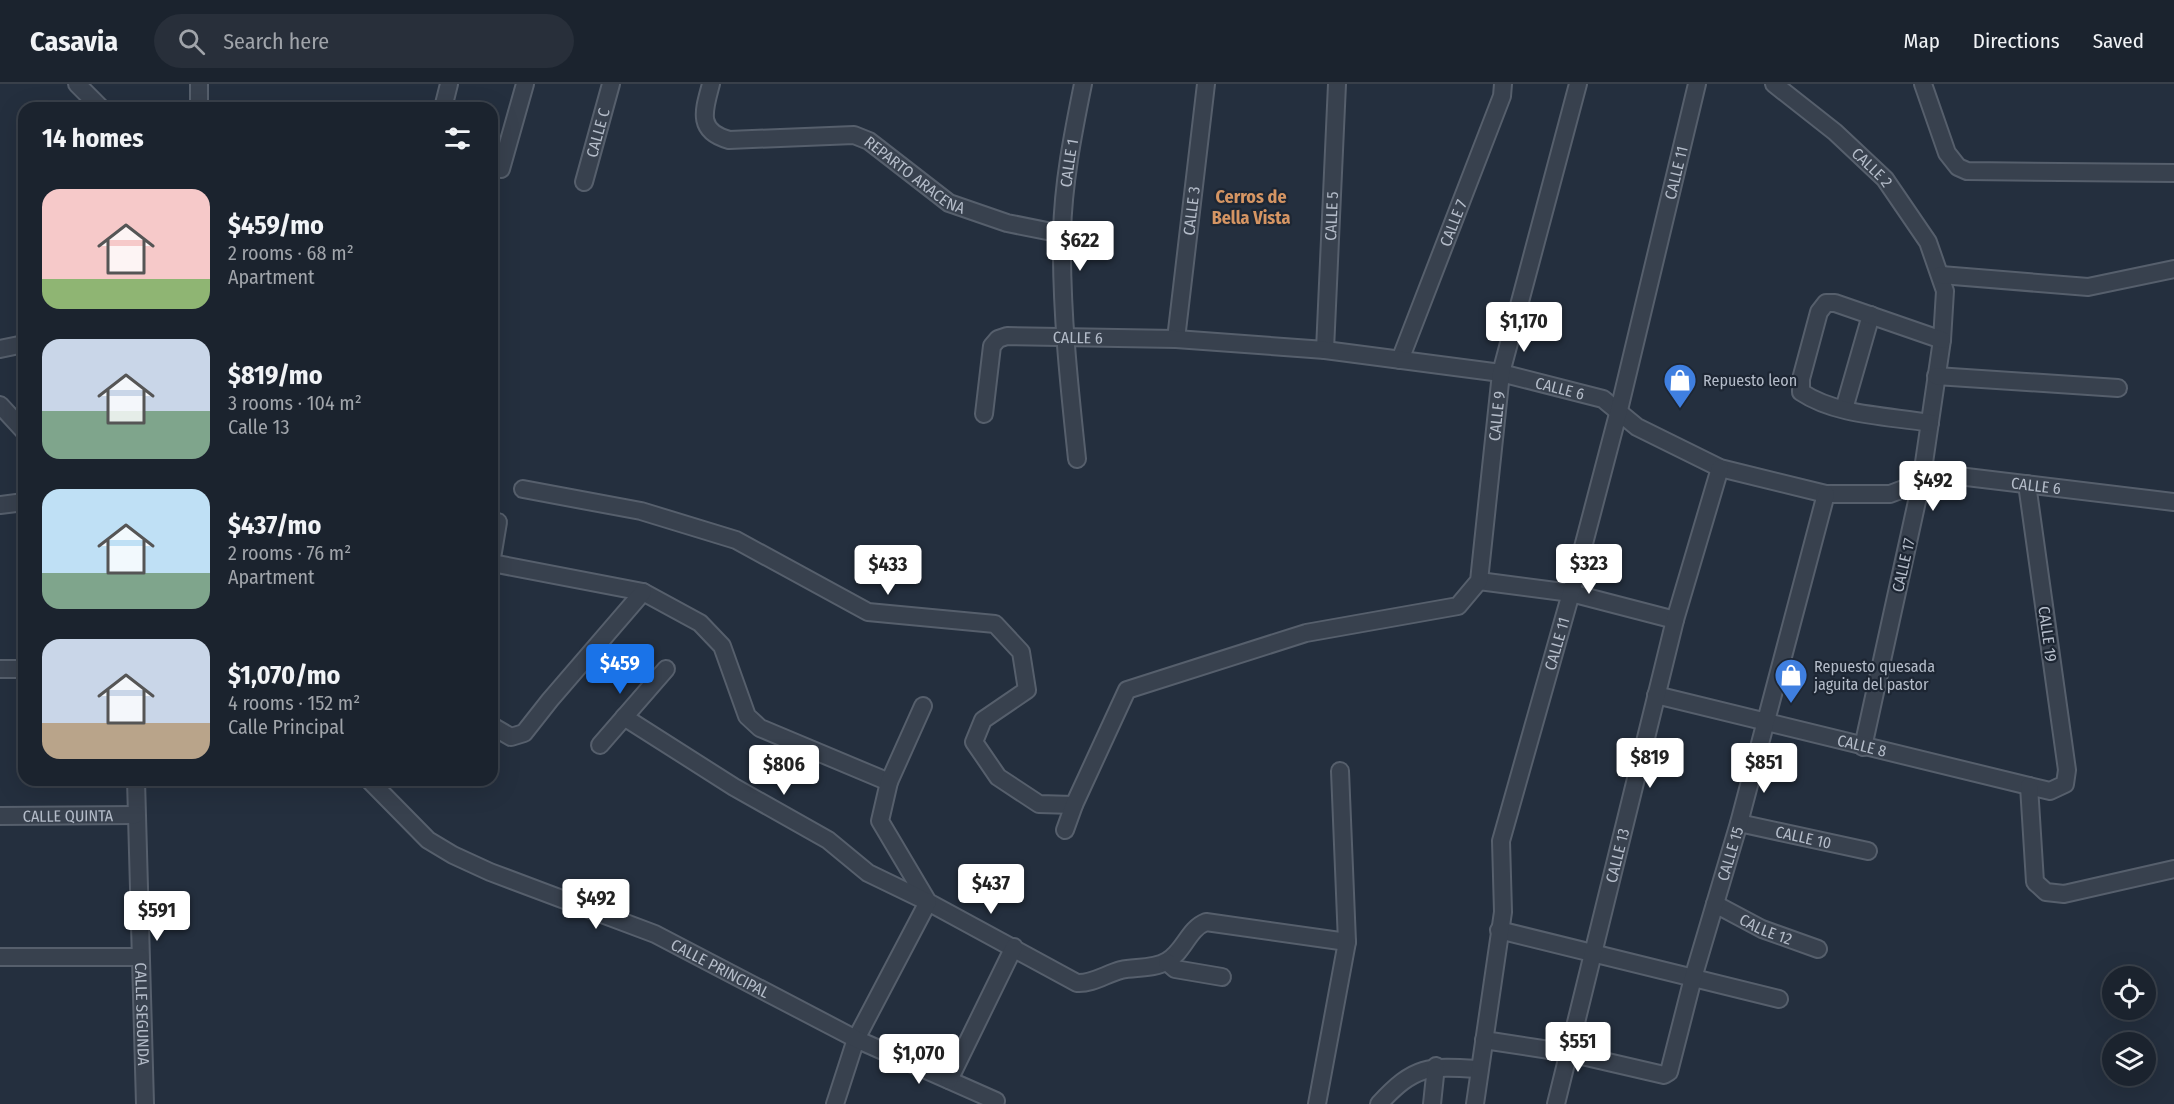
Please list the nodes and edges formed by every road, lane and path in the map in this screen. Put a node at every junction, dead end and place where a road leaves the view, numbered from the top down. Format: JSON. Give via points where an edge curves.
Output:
{"nodes":[{"id":1,"x":77,"y":84,"type":"edge"},
{"id":2,"x":199,"y":84,"type":"edge"},
{"id":3,"x":449,"y":84,"type":"edge"},
{"id":4,"x":525,"y":84,"type":"edge"},
{"id":5,"x":610,"y":84,"type":"edge"},
{"id":6,"x":711,"y":84,"type":"edge"},
{"id":7,"x":1083,"y":84,"type":"edge"},
{"id":8,"x":1206,"y":84,"type":"edge"},
{"id":9,"x":1337,"y":84,"type":"edge"},
{"id":10,"x":1503,"y":84,"type":"edge"},
{"id":11,"x":1578,"y":84,"type":"edge"},
{"id":12,"x":1697,"y":84,"type":"edge"},
{"id":13,"x":1774,"y":84,"type":"edge"},
{"id":14,"x":1923,"y":84,"type":"edge"},
{"id":15,"x":95,"y":102,"type":"edge"},
{"id":16,"x":199,"y":102,"type":"edge"},
{"id":17,"x":444,"y":102,"type":"edge"},
{"id":18,"x":501,"y":169,"type":"dead end"},
{"id":19,"x":2174,"y":173,"type":"edge"},
{"id":20,"x":584,"y":182,"type":"dead end"},
{"id":21,"x":1062,"y":234,"type":"junction"},
{"id":22,"x":2174,"y":268,"type":"edge"},
{"id":23,"x":1941,"y":275,"type":"junction"},
{"id":24,"x":1871,"y":315,"type":"junction"},
{"id":25,"x":1064,"y":336,"type":"junction"},
{"id":26,"x":1176,"y":339,"type":"junction"},
{"id":27,"x":1942,"y":340,"type":"junction"},
{"id":28,"x":18,"y":344,"type":"edge"},
{"id":29,"x":2,"y":345,"type":"edge"},
{"id":30,"x":1325,"y":351,"type":"junction"},
{"id":31,"x":1400,"y":360,"type":"junction"},
{"id":32,"x":1502,"y":373,"type":"junction"},
{"id":33,"x":1936,"y":376,"type":"junction"},
{"id":34,"x":2118,"y":388,"type":"dead end"},
{"id":35,"x":0,"y":405,"type":"edge"},
{"id":36,"x":1619,"y":410,"type":"junction"},
{"id":37,"x":1844,"y":410,"type":"junction"},
{"id":38,"x":984,"y":414,"type":"dead end"},
{"id":39,"x":18,"y":423,"type":"edge"},
{"id":40,"x":1930,"y":423,"type":"junction"},
{"id":41,"x":1077,"y":459,"type":"dead end"},
{"id":42,"x":1720,"y":468,"type":"junction"},
{"id":43,"x":1921,"y":483,"type":"junction"},
{"id":44,"x":2027,"y":484,"type":"junction"},
{"id":45,"x":523,"y":489,"type":"dead end"},
{"id":46,"x":1826,"y":494,"type":"junction"},
{"id":47,"x":2174,"y":502,"type":"edge"},
{"id":48,"x":18,"y":503,"type":"edge"},
{"id":49,"x":0,"y":505,"type":"edge"},
{"id":50,"x":498,"y":564,"type":"edge"},
{"id":51,"x":1479,"y":581,"type":"junction"},
{"id":52,"x":643,"y":592,"type":"junction"},
{"id":53,"x":1571,"y":593,"type":"junction"},
{"id":54,"x":1675,"y":620,"type":"junction"},
{"id":55,"x":0,"y":669,"type":"edge"},
{"id":56,"x":18,"y":669,"type":"edge"},
{"id":57,"x":666,"y":669,"type":"dead end"},
{"id":58,"x":1656,"y":695,"type":"junction"},
{"id":59,"x":923,"y":706,"type":"dead end"},
{"id":60,"x":624,"y":717,"type":"junction"},
{"id":61,"x":1764,"y":723,"type":"junction"},
{"id":62,"x":498,"y":729,"type":"edge"},
{"id":63,"x":600,"y":745,"type":"dead end"},
{"id":64,"x":1863,"y":747,"type":"junction"},
{"id":65,"x":1340,"y":771,"type":"dead end"},
{"id":66,"x":889,"y":782,"type":"junction"},
{"id":67,"x":2065,"y":783,"type":"joint"},
{"id":68,"x":136,"y":786,"type":"edge"},
{"id":69,"x":375,"y":786,"type":"edge"},
{"id":70,"x":2029,"y":786,"type":"junction"},
{"id":71,"x":1074,"y":805,"type":"junction"},
{"id":72,"x":136,"y":815,"type":"junction"},
{"id":73,"x":0,"y":816,"type":"edge"},
{"id":74,"x":1740,"y":823,"type":"junction"},
{"id":75,"x":1065,"y":830,"type":"dead end"},
{"id":76,"x":1868,"y":852,"type":"dead end"},
{"id":77,"x":2174,"y":869,"type":"edge"},
{"id":78,"x":928,"y":902,"type":"junction"},
{"id":79,"x":1715,"y":904,"type":"junction"},
{"id":80,"x":1499,"y":930,"type":"junction"},
{"id":81,"x":1347,"y":942,"type":"junction"},
{"id":82,"x":1014,"y":947,"type":"junction"},
{"id":83,"x":1818,"y":949,"type":"dead end"},
{"id":84,"x":1594,"y":954,"type":"junction"},
{"id":85,"x":0,"y":957,"type":"edge"},
{"id":86,"x":140,"y":957,"type":"junction"},
{"id":87,"x":1167,"y":962,"type":"junction"},
{"id":88,"x":1222,"y":977,"type":"dead end"},
{"id":89,"x":1693,"y":978,"type":"junction"},
{"id":90,"x":1779,"y":999,"type":"dead end"},
{"id":91,"x":856,"y":1039,"type":"junction"},
{"id":92,"x":1484,"y":1040,"type":"junction"},
{"id":93,"x":1569,"y":1053,"type":"junction"},
{"id":94,"x":1436,"y":1066,"type":"junction"},
{"id":95,"x":1479,"y":1069,"type":"junction"},
{"id":96,"x":949,"y":1080,"type":"junction"},
{"id":97,"x":996,"y":1101,"type":"dead end"},
{"id":98,"x":145,"y":1104,"type":"edge"},
{"id":99,"x":835,"y":1104,"type":"edge"},
{"id":100,"x":1317,"y":1104,"type":"edge"},
{"id":101,"x":1379,"y":1104,"type":"edge"},
{"id":102,"x":1432,"y":1104,"type":"edge"},
{"id":103,"x":1474,"y":1104,"type":"edge"},
{"id":104,"x":1556,"y":1104,"type":"edge"}],
"edges":[{"from":1,"to":15,"type":"street"},
{"from":2,"to":16,"type":"street"},
{"from":3,"to":17,"type":"street"},
{"from":4,"to":18,"type":"street"},
{"from":5,"to":20,"type":"street","name":"CALLE C"},
{"from":6,"to":21,"type":"street","name":"REPARTO ARACENA","via":[[704,119],[717,137],[729,140],[854,135],[869,141],[949,203],[1007,223]]},
{"from":7,"to":21,"type":"street","name":"CALLE 1","via":[[1065,190]]},
{"from":8,"to":26,"type":"street","name":"CALLE 3"},
{"from":9,"to":30,"type":"street","name":"CALLE 5"},
{"from":10,"to":31,"type":"street","name":"CALLE 7","via":[[1502,96]]},
{"from":11,"to":32,"type":"street","name":"CALLE 9"},
{"from":12,"to":36,"type":"street","name":"CALLE 11"},
{"from":13,"to":23,"type":"street","name":"CALLE 2","via":[[1885,179],[1928,242]]},
{"from":14,"to":19,"type":"street","via":[[1947,153],[1958,167],[1967,171]]},
{"from":21,"to":25,"type":"street","name":"CALLE 1"},
{"from":22,"to":23,"type":"street","via":[[2088,287]]},
{"from":23,"to":27,"type":"street","name":"CALLE 17","via":[[1946,307]]},
{"from":24,"to":27,"type":"street"},
{"from":24,"to":37,"type":"street"},
{"from":24,"to":37,"type":"street","via":[[1835,303],[1826,303],[1819,312],[1801,392]]},
{"from":25,"to":26,"type":"street","name":"CALLE 6"},
{"from":25,"to":38,"type":"street","name":"CALLE 6","via":[[998,339],[992,346]]},
{"from":25,"to":41,"type":"street","name":"CALLE 1"},
{"from":26,"to":30,"type":"street","name":"CALLE 6"},
{"from":27,"to":33,"type":"street","name":"CALLE 17"},
{"from":28,"to":29,"type":"street"},
{"from":30,"to":31,"type":"street","name":"CALLE 6"},
{"from":31,"to":32,"type":"street","name":"CALLE 6"},
{"from":32,"to":36,"type":"street","name":"CALLE 6","via":[[1603,399]]},
{"from":32,"to":51,"type":"street","name":"CALLE 9"},
{"from":33,"to":34,"type":"street"},
{"from":33,"to":40,"type":"street","name":"CALLE 17"},
{"from":35,"to":39,"type":"street"},
{"from":36,"to":42,"type":"street","name":"CALLE 6","via":[[1637,427]]},
{"from":36,"to":53,"type":"street","name":"CALLE 11"},
{"from":37,"to":40,"type":"street"},
{"from":40,"to":43,"type":"street","name":"CALLE 17"},
{"from":42,"to":46,"type":"street","name":"CALLE 6"},
{"from":42,"to":54,"type":"street","name":"CALLE 13"},
{"from":43,"to":44,"type":"street","name":"CALLE 6","via":[[1950,475]]},
{"from":43,"to":46,"type":"street","name":"CALLE 6","via":[[1890,494]]},
{"from":43,"to":64,"type":"street","name":"CALLE 17"},
{"from":44,"to":47,"type":"street","name":"CALLE 6"},
{"from":44,"to":67,"type":"street","name":"CALLE 19","via":[[2067,770]]},
{"from":45,"to":71,"type":"street","via":[[641,511],[736,540],[868,612],[995,624],[1021,652],[1027,690],[983,720],[974,742],[998,777],[1039,804]]},
{"from":46,"to":61,"type":"street","name":"CALLE 15"},
{"from":48,"to":49,"type":"street"},
{"from":50,"to":52,"type":"street"},
{"from":51,"to":53,"type":"street"},
{"from":51,"to":71,"type":"street","via":[[1458,606],[1306,633],[1127,690]]},
{"from":52,"to":62,"type":"street","via":[[524,733],[511,737]]},
{"from":52,"to":66,"type":"street","via":[[700,623],[712,634],[722,646],[747,716],[760,728]]},
{"from":53,"to":54,"type":"street"},
{"from":53,"to":80,"type":"street","name":"CALLE 11","via":[[1501,841],[1503,912]]},
{"from":54,"to":58,"type":"street","name":"CALLE 13"},
{"from":55,"to":56,"type":"street"},
{"from":57,"to":60,"type":"street"},
{"from":58,"to":61,"type":"street","name":"CALLE 8"},
{"from":58,"to":84,"type":"street","name":"CALLE 13"},
{"from":59,"to":66,"type":"street"},
{"from":60,"to":63,"type":"street"},
{"from":60,"to":78,"type":"street","via":[[734,787],[828,840],[868,873]]},
{"from":61,"to":64,"type":"street","name":"CALLE 8"},
{"from":61,"to":74,"type":"street","name":"CALLE 15"},
{"from":64,"to":70,"type":"street","name":"CALLE 8"},
{"from":65,"to":81,"type":"street"},
{"from":66,"to":78,"type":"street","via":[[880,821]]},
{"from":67,"to":70,"type":"street","name":"CALLE 8","via":[[2050,790]]},
{"from":68,"to":72,"type":"street","name":"CALLE SEGUNDA"},
{"from":69,"to":91,"type":"street","name":"CALLE PRINCIPAL","via":[[428,840],[453,855],[655,934]]},
{"from":70,"to":77,"type":"street","via":[[2035,882],[2046,892],[2064,894]]},
{"from":71,"to":75,"type":"street"},
{"from":72,"to":73,"type":"street","name":"CALLE QUINTA"},
{"from":72,"to":86,"type":"street","name":"CALLE SEGUNDA"},
{"from":74,"to":76,"type":"street","name":"CALLE 10"},
{"from":74,"to":79,"type":"street","name":"CALLE 15"},
{"from":78,"to":82,"type":"street"},
{"from":78,"to":91,"type":"street"},
{"from":79,"to":83,"type":"street","name":"CALLE 12","via":[[1762,929]]},
{"from":79,"to":89,"type":"street","name":"CALLE 15"},
{"from":80,"to":84,"type":"street"},
{"from":80,"to":92,"type":"street","name":"CALLE 11"},
{"from":81,"to":87,"type":"street","via":[[1206,922],[1199,924],[1185,946]]},
{"from":81,"to":100,"type":"street"},
{"from":82,"to":87,"type":"street","via":[[1084,984],[1120,970]]},
{"from":82,"to":96,"type":"street"},
{"from":84,"to":89,"type":"street"},
{"from":84,"to":93,"type":"street","name":"CALLE 13"},
{"from":85,"to":86,"type":"street"},
{"from":86,"to":98,"type":"street","name":"CALLE SEGUNDA"},
{"from":87,"to":88,"type":"street","via":[[1175,969]]},
{"from":89,"to":90,"type":"street"},
{"from":89,"to":93,"type":"street","name":"CALLE 15","via":[[1666,1074]]},
{"from":91,"to":96,"type":"street","name":"CALLE PRINCIPAL"},
{"from":91,"to":99,"type":"street"},
{"from":92,"to":93,"type":"street"},
{"from":92,"to":95,"type":"street","name":"CALLE 11"},
{"from":93,"to":104,"type":"street","name":"CALLE 13"},
{"from":94,"to":95,"type":"street"},
{"from":94,"to":101,"type":"street","via":[[1424,1068],[1405,1080]]},
{"from":94,"to":102,"type":"street"},
{"from":95,"to":103,"type":"street","name":"CALLE 11"},
{"from":96,"to":97,"type":"street","name":"CALLE PRINCIPAL"}]}
